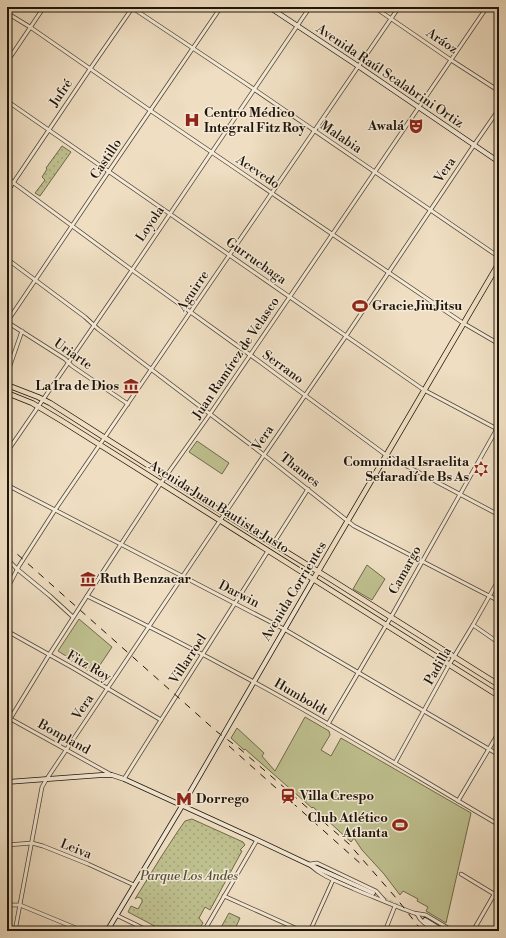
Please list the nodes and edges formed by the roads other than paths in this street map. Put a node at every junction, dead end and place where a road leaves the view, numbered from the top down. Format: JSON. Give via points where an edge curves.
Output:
{"nodes":[{"id":1,"x":44,"y":7,"type":"edge"},
{"id":2,"x":132,"y":7,"type":"edge"},
{"id":3,"x":222,"y":7,"type":"edge"},
{"id":4,"x":269,"y":7,"type":"edge"},
{"id":5,"x":310,"y":7,"type":"edge"},
{"id":6,"x":374,"y":7,"type":"edge"},
{"id":7,"x":399,"y":7,"type":"edge"},
{"id":8,"x":487,"y":7,"type":"edge"},
{"id":9,"x":496,"y":7,"type":"edge"},
{"id":10,"x":499,"y":9,"type":"edge"},
{"id":11,"x":7,"y":13,"type":"edge"},
{"id":12,"x":391,"y":19,"type":"junction"},
{"id":13,"x":297,"y":25,"type":"junction"},
{"id":14,"x":30,"y":27,"type":"junction"},
{"id":15,"x":193,"y":48,"type":"junction"},
{"id":16,"x":451,"y":60,"type":"junction"},
{"id":17,"x":7,"y":62,"type":"edge"},
{"id":18,"x":358,"y":66,"type":"junction"},
{"id":19,"x":90,"y":69,"type":"junction"},
{"id":20,"x":254,"y":90,"type":"junction"},
{"id":21,"x":499,"y":91,"type":"edge"},
{"id":22,"x":7,"y":101,"type":"edge"},
{"id":23,"x":418,"y":108,"type":"junction"},
{"id":24,"x":499,"y":109,"type":"edge"},
{"id":25,"x":150,"y":111,"type":"junction"},
{"id":26,"x":48,"y":130,"type":"junction"},
{"id":27,"x":314,"y":131,"type":"junction"},
{"id":28,"x":474,"y":145,"type":"junction"},
{"id":29,"x":211,"y":152,"type":"junction"},
{"id":30,"x":499,"y":162,"type":"edge"},
{"id":31,"x":109,"y":171,"type":"junction"},
{"id":32,"x":375,"y":172,"type":"junction"},
{"id":33,"x":7,"y":178,"type":"edge"},
{"id":34,"x":14,"y":183,"type":"junction"},
{"id":35,"x":7,"y":192,"type":"edge"},
{"id":36,"x":272,"y":193,"type":"junction"},
{"id":37,"x":431,"y":209,"type":"junction"},
{"id":38,"x":170,"y":214,"type":"junction"},
{"id":39,"x":73,"y":226,"type":"junction"},
{"id":40,"x":332,"y":234,"type":"junction"},
{"id":41,"x":229,"y":254,"type":"junction"},
{"id":42,"x":499,"y":257,"type":"edge"},
{"id":43,"x":7,"y":259,"type":"edge"},
{"id":44,"x":499,"y":263,"type":"edge"},
{"id":45,"x":132,"y":270,"type":"junction"},
{"id":46,"x":388,"y":273,"type":"junction"},
{"id":47,"x":36,"y":281,"type":"junction"},
{"id":48,"x":290,"y":297,"type":"junction"},
{"id":49,"x":191,"y":312,"type":"junction"},
{"id":50,"x":7,"y":322,"type":"edge"},
{"id":51,"x":463,"y":323,"type":"junction"},
{"id":52,"x":94,"y":325,"type":"junction"},
{"id":53,"x":22,"y":331,"type":"junction"},
{"id":54,"x":346,"y":336,"type":"junction"},
{"id":55,"x":499,"y":344,"type":"edge"},
{"id":56,"x":250,"y":355,"type":"junction"},
{"id":57,"x":68,"y":363,"type":"junction"},
{"id":58,"x":152,"y":369,"type":"junction"},
{"id":59,"x":7,"y":374,"type":"edge"},
{"id":60,"x":7,"y":385,"type":"edge"},
{"id":61,"x":424,"y":390,"type":"junction"},
{"id":62,"x":7,"y":393,"type":"edge"},
{"id":63,"x":305,"y":395,"type":"junction"},
{"id":64,"x":43,"y":399,"type":"junction"},
{"id":65,"x":128,"y":404,"type":"junction"},
{"id":66,"x":38,"y":407,"type":"junction"},
{"id":67,"x":210,"y":414,"type":"junction"},
{"id":68,"x":499,"y":425,"type":"edge"},
{"id":69,"x":498,"y":429,"type":"edge"},
{"id":70,"x":105,"y":438,"type":"junction"},
{"id":71,"x":100,"y":446,"type":"junction"},
{"id":72,"x":7,"y":452,"type":"edge"},
{"id":73,"x":264,"y":454,"type":"junction"},
{"id":74,"x":386,"y":456,"type":"junction"},
{"id":75,"x":166,"y":477,"type":"junction"},
{"id":76,"x":161,"y":483,"type":"junction"},
{"id":77,"x":7,"y":485,"type":"edge"},
{"id":78,"x":308,"y":489,"type":"junction"},
{"id":79,"x":460,"y":494,"type":"junction"},
{"id":80,"x":55,"y":510,"type":"junction"},
{"id":81,"x":224,"y":514,"type":"junction"},
{"id":82,"x":499,"y":514,"type":"edge"},
{"id":83,"x":220,"y":521,"type":"junction"},
{"id":84,"x":348,"y":521,"type":"junction"},
{"id":85,"x":121,"y":544,"type":"junction"},
{"id":86,"x":273,"y":544,"type":"junction"},
{"id":87,"x":268,"y":550,"type":"junction"},
{"id":88,"x":7,"y":559,"type":"edge"},
{"id":89,"x":422,"y":561,"type":"junction"},
{"id":90,"x":17,"y":569,"type":"junction"},
{"id":91,"x":318,"y":571,"type":"junction"},
{"id":92,"x":182,"y":576,"type":"junction"},
{"id":93,"x":499,"y":579,"type":"edge"},
{"id":94,"x":313,"y":580,"type":"junction"},
{"id":95,"x":7,"y":590,"type":"edge"},
{"id":96,"x":87,"y":596,"type":"junction"},
{"id":97,"x":489,"y":596,"type":"junction"},
{"id":98,"x":499,"y":601,"type":"edge"},
{"id":99,"x":235,"y":603,"type":"junction"},
{"id":100,"x":74,"y":617,"type":"junction"},
{"id":101,"x":391,"y":617,"type":"junction"},
{"id":102,"x":386,"y":624,"type":"junction"},
{"id":103,"x":473,"y":625,"type":"junction"},
{"id":104,"x":148,"y":626,"type":"junction"},
{"id":105,"x":284,"y":629,"type":"junction"},
{"id":106,"x":7,"y":631,"type":"edge"},
{"id":107,"x":499,"y":643,"type":"edge"},
{"id":108,"x":49,"y":655,"type":"junction"},
{"id":109,"x":203,"y":655,"type":"junction"},
{"id":110,"x":454,"y":657,"type":"junction"},
{"id":111,"x":449,"y":665,"type":"junction"},
{"id":112,"x":358,"y":672,"type":"junction"},
{"id":113,"x":254,"y":682,"type":"junction"},
{"id":114,"x":499,"y":685,"type":"edge"},
{"id":115,"x":107,"y":688,"type":"junction"},
{"id":116,"x":499,"y":696,"type":"edge"},
{"id":117,"x":424,"y":710,"type":"junction"},
{"id":118,"x":9,"y":718,"type":"edge"},
{"id":119,"x":161,"y":720,"type":"junction"},
{"id":120,"x":7,"y":724,"type":"edge"},
{"id":121,"x":328,"y":724,"type":"junction"},
{"id":122,"x":499,"y":732,"type":"edge"},
{"id":123,"x":67,"y":749,"type":"junction"},
{"id":124,"x":489,"y":749,"type":"junction"},
{"id":125,"x":499,"y":755,"type":"edge"},
{"id":126,"x":395,"y":763,"type":"junction"},
{"id":127,"x":112,"y":775,"type":"junction"},
{"id":128,"x":124,"y":779,"type":"junction"},
{"id":129,"x":46,"y":780,"type":"junction"},
{"id":130,"x":7,"y":782,"type":"edge"},
{"id":131,"x":458,"y":801,"type":"junction"},
{"id":132,"x":182,"y":806,"type":"junction"},
{"id":133,"x":499,"y":825,"type":"edge"},
{"id":134,"x":257,"y":840,"type":"junction"},
{"id":135,"x":32,"y":843,"type":"junction"},
{"id":136,"x":7,"y":845,"type":"edge"},
{"id":137,"x":308,"y":864,"type":"junction"},
{"id":138,"x":461,"y":874,"type":"dead end"},
{"id":139,"x":333,"y":880,"type":"junction"},
{"id":140,"x":134,"y":885,"type":"junction"},
{"id":141,"x":499,"y":886,"type":"edge"},
{"id":142,"x":374,"y":893,"type":"junction"},
{"id":143,"x":494,"y":894,"type":"junction"},
{"id":144,"x":224,"y":896,"type":"junction"},
{"id":145,"x":499,"y":897,"type":"edge"},
{"id":146,"x":385,"y":901,"type":"junction"},
{"id":147,"x":20,"y":904,"type":"junction"},
{"id":148,"x":7,"y":905,"type":"edge"},
{"id":149,"x":395,"y":906,"type":"junction"},
{"id":150,"x":417,"y":914,"type":"junction"},
{"id":151,"x":116,"y":915,"type":"junction"},
{"id":152,"x":425,"y":919,"type":"junction"},
{"id":153,"x":476,"y":926,"type":"junction"},
{"id":154,"x":15,"y":931,"type":"edge"},
{"id":155,"x":83,"y":931,"type":"edge"},
{"id":156,"x":107,"y":931,"type":"edge"},
{"id":157,"x":149,"y":931,"type":"edge"},
{"id":158,"x":204,"y":931,"type":"edge"},
{"id":159,"x":302,"y":931,"type":"edge"},
{"id":160,"x":310,"y":931,"type":"edge"},
{"id":161,"x":385,"y":931,"type":"edge"},
{"id":162,"x":438,"y":931,"type":"edge"},
{"id":163,"x":444,"y":931,"type":"edge"},
{"id":164,"x":453,"y":931,"type":"edge"},
{"id":165,"x":473,"y":931,"type":"edge"},
{"id":166,"x":478,"y":931,"type":"edge"}],
"edges":[{"from":1,"to":14,"type":"street"},
{"from":2,"to":15,"type":"street","name":"Malabia"},
{"from":2,"to":19,"type":"street","name":"Jufré"},
{"from":3,"to":15,"type":"street","name":"Castillo"},
{"from":4,"to":13,"type":"main road","name":"Avenida Raúl Scalabrini Ortiz"},
{"from":5,"to":13,"type":"street","name":"Loyola"},
{"from":6,"to":12,"type":"street","name":"Aráoz"},
{"from":7,"to":12,"type":"street","name":"Aguirre"},
{"from":8,"to":16,"type":"street","name":"Juan Ramírez de Velasco"},
{"from":9,"to":10,"type":"street"},
{"from":11,"to":14,"type":"street","name":"Acevedo"},
{"from":12,"to":16,"type":"street","name":"Aráoz"},
{"from":12,"to":18,"type":"street","name":"Aguirre"},
{"from":13,"to":18,"type":"main road","name":"Avenida Raúl Scalabrini Ortiz"},
{"from":13,"to":20,"type":"street","name":"Loyola"},
{"from":14,"to":17,"type":"street"},
{"from":14,"to":19,"type":"street","name":"Acevedo"},
{"from":15,"to":20,"type":"street","name":"Malabia"},
{"from":15,"to":25,"type":"street","name":"Castillo"},
{"from":16,"to":21,"type":"street","name":"Aráoz"},
{"from":16,"to":23,"type":"street","name":"Juan Ramírez de Velasco"},
{"from":18,"to":23,"type":"main road","name":"Avenida Raúl Scalabrini Ortiz"},
{"from":18,"to":27,"type":"street","name":"Aguirre"},
{"from":19,"to":25,"type":"street","name":"Acevedo"},
{"from":19,"to":26,"type":"street","name":"Jufré"},
{"from":20,"to":27,"type":"street","name":"Malabia"},
{"from":20,"to":29,"type":"street","name":"Loyola"},
{"from":22,"to":26,"type":"street","name":"Gurruchaga"},
{"from":23,"to":28,"type":"main road","name":"Avenida Raúl Scalabrini Ortiz"},
{"from":23,"to":32,"type":"street","name":"Juan Ramírez de Velasco"},
{"from":24,"to":28,"type":"street","name":"Vera"},
{"from":25,"to":29,"type":"street","name":"Acevedo"},
{"from":25,"to":31,"type":"street","name":"Castillo"},
{"from":26,"to":31,"type":"street","name":"Gurruchaga"},
{"from":26,"to":34,"type":"street","name":"Jufré"},
{"from":27,"to":32,"type":"street","name":"Malabia"},
{"from":27,"to":36,"type":"street","name":"Aguirre"},
{"from":28,"to":30,"type":"main road","name":"Avenida Raúl Scalabrini Ortiz"},
{"from":28,"to":37,"type":"street","name":"Vera"},
{"from":29,"to":36,"type":"street","name":"Acevedo"},
{"from":29,"to":38,"type":"street","name":"Loyola"},
{"from":31,"to":38,"type":"street","name":"Gurruchaga"},
{"from":31,"to":39,"type":"street","name":"Castillo"},
{"from":32,"to":37,"type":"street","name":"Malabia"},
{"from":32,"to":40,"type":"street","name":"Juan Ramírez de Velasco"},
{"from":33,"to":34,"type":"street","name":"Serrano"},
{"from":34,"to":35,"type":"street","name":"Jufré"},
{"from":34,"to":39,"type":"street","name":"Serrano"},
{"from":36,"to":40,"type":"street","name":"Acevedo"},
{"from":36,"to":41,"type":"street","name":"Aguirre"},
{"from":37,"to":42,"type":"street","name":"Malabia"},
{"from":37,"to":46,"type":"street","name":"Vera"},
{"from":38,"to":41,"type":"street","name":"Gurruchaga"},
{"from":38,"to":45,"type":"street","name":"Loyola"},
{"from":39,"to":45,"type":"street","name":"Serrano"},
{"from":39,"to":47,"type":"street","name":"Castillo"},
{"from":40,"to":46,"type":"street","name":"Acevedo"},
{"from":40,"to":48,"type":"street","name":"Juan Ramírez de Velasco"},
{"from":41,"to":48,"type":"street","name":"Gurruchaga"},
{"from":41,"to":49,"type":"street","name":"Aguirre"},
{"from":43,"to":47,"type":"street","name":"Thames"},
{"from":44,"to":51,"type":"main road","name":"Avenida Corrientes"},
{"from":45,"to":49,"type":"street","name":"Serrano"},
{"from":45,"to":52,"type":"street","name":"Loyola"},
{"from":46,"to":51,"type":"street","name":"Acevedo"},
{"from":46,"to":54,"type":"street","name":"Vera"},
{"from":47,"to":50,"type":"street","name":"Castillo"},
{"from":47,"to":52,"type":"street","name":"Thames"},
{"from":48,"to":54,"type":"street","name":"Gurruchaga"},
{"from":48,"to":56,"type":"street","name":"Juan Ramírez de Velasco"},
{"from":49,"to":56,"type":"street","name":"Serrano"},
{"from":49,"to":58,"type":"street","name":"Aguirre"},
{"from":50,"to":53,"type":"street","name":"Uriarte"},
{"from":51,"to":55,"type":"street","name":"Acevedo"},
{"from":51,"to":61,"type":"main road","name":"Avenida Corrientes"},
{"from":52,"to":57,"type":"street","name":"Loyola"},
{"from":52,"to":58,"type":"street","name":"Thames"},
{"from":53,"to":57,"type":"street","name":"Uriarte"},
{"from":53,"to":59,"type":"street"},
{"from":54,"to":61,"type":"street","name":"Gurruchaga"},
{"from":54,"to":63,"type":"street","name":"Vera"},
{"from":56,"to":63,"type":"street","name":"Serrano"},
{"from":56,"to":67,"type":"street","name":"Juan Ramírez de Velasco"},
{"from":57,"to":64,"type":"street","name":"Loyola"},
{"from":57,"to":65,"type":"street","name":"Uriarte"},
{"from":58,"to":65,"type":"street","name":"Aguirre"},
{"from":58,"to":67,"type":"street","name":"Thames"},
{"from":60,"to":64,"type":"main road","name":"Avenida Juan Bautista Justo"},
{"from":61,"to":69,"type":"street","name":"Gurruchaga"},
{"from":61,"to":74,"type":"main road","name":"Avenida Corrientes"},
{"from":62,"to":66,"type":"main road","name":"Avenida Juan Bautista Justo"},
{"from":63,"to":73,"type":"street","name":"Vera"},
{"from":63,"to":74,"type":"street","name":"Serrano"},
{"from":64,"to":66,"type":"street","name":"Loyola"},
{"from":64,"to":70,"type":"main road","name":"Avenida Juan Bautista Justo"},
{"from":65,"to":70,"type":"street","name":"Aguirre"},
{"from":66,"to":71,"type":"main road","name":"Avenida Juan Bautista Justo"},
{"from":66,"to":72,"type":"street","name":"Loyola"},
{"from":67,"to":73,"type":"street","name":"Thames"},
{"from":67,"to":75,"type":"street","name":"Juan Ramírez de Velasco"},
{"from":68,"to":69,"type":"street","name":"Camargo"},
{"from":69,"to":79,"type":"street","name":"Camargo"},
{"from":70,"to":71,"type":"street","name":"Aguirre"},
{"from":70,"to":75,"type":"main road","name":"Avenida Juan Bautista Justo"},
{"from":71,"to":76,"type":"main road","name":"Avenida Juan Bautista Justo"},
{"from":71,"to":80,"type":"street","name":"Aguirre"},
{"from":73,"to":78,"type":"street","name":"Thames"},
{"from":73,"to":81,"type":"street","name":"Vera"},
{"from":74,"to":79,"type":"street","name":"Serrano"},
{"from":74,"to":84,"type":"main road","name":"Avenida Corrientes"},
{"from":75,"to":76,"type":"street","name":"Juan Ramírez de Velasco"},
{"from":75,"to":81,"type":"main road","name":"Avenida Juan Bautista Justo"},
{"from":76,"to":83,"type":"main road","name":"Avenida Juan Bautista Justo"},
{"from":76,"to":85,"type":"street","name":"Juan Ramírez de Velasco"},
{"from":77,"to":80,"type":"street","name":"Darwin"},
{"from":78,"to":84,"type":"street","name":"Thames"},
{"from":78,"to":86,"type":"street"},
{"from":79,"to":82,"type":"street","name":"Serrano"},
{"from":79,"to":89,"type":"street","name":"Camargo"},
{"from":80,"to":85,"type":"street","name":"Darwin"},
{"from":80,"to":90,"type":"street","name":"Aguirre"},
{"from":81,"to":83,"type":"street","name":"Vera"},
{"from":81,"to":86,"type":"main road","name":"Avenida Juan Bautista Justo"},
{"from":83,"to":87,"type":"main road","name":"Avenida Juan Bautista Justo"},
{"from":83,"to":92,"type":"street","name":"Vera"},
{"from":84,"to":89,"type":"street","name":"Thames"},
{"from":84,"to":91,"type":"main road","name":"Avenida Corrientes"},
{"from":85,"to":92,"type":"street","name":"Darwin"},
{"from":85,"to":96,"type":"street","name":"Juan Ramírez de Velasco"},
{"from":86,"to":91,"type":"main road","name":"Avenida Juan Bautista Justo"},
{"from":87,"to":94,"type":"main road","name":"Avenida Juan Bautista Justo"},
{"from":87,"to":99,"type":"street","name":"Villarroel"},
{"from":88,"to":90,"type":"street"},
{"from":89,"to":97,"type":"street","name":"Thames"},
{"from":89,"to":101,"type":"street","name":"Camargo"},
{"from":90,"to":95,"type":"street","name":"Aguirre"},
{"from":90,"to":100,"type":"street"},
{"from":91,"to":94,"type":"main road","name":"Avenida Corrientes"},
{"from":91,"to":101,"type":"main road","name":"Avenida Juan Bautista Justo"},
{"from":92,"to":99,"type":"street","name":"Darwin"},
{"from":92,"to":104,"type":"street","name":"Vera"},
{"from":93,"to":97,"type":"street","name":"Padilla"},
{"from":94,"to":102,"type":"main road","name":"Avenida Juan Bautista Justo"},
{"from":94,"to":105,"type":"main road","name":"Avenida Corrientes"},
{"from":96,"to":100,"type":"street","name":"Juan Ramírez de Velasco"},
{"from":96,"to":104,"type":"street","name":"Humboldt"},
{"from":97,"to":98,"type":"street","name":"Thames"},
{"from":97,"to":103,"type":"street","name":"Padilla"},
{"from":99,"to":105,"type":"street","name":"Darwin"},
{"from":99,"to":109,"type":"street","name":"Villarroel"},
{"from":100,"to":108,"type":"street","name":"Juan Ramírez de Velasco"},
{"from":101,"to":102,"type":"street","name":"Camargo"},
{"from":101,"to":110,"type":"main road","name":"Avenida Juan Bautista Justo"},
{"from":102,"to":111,"type":"main road","name":"Avenida Juan Bautista Justo"},
{"from":102,"to":112,"type":"street","name":"Camargo"},
{"from":103,"to":107,"type":"street"},
{"from":103,"to":110,"type":"street","name":"Padilla"},
{"from":104,"to":109,"type":"street","name":"Humboldt"},
{"from":104,"to":115,"type":"street","name":"Vera"},
{"from":105,"to":112,"type":"street","name":"Darwin"},
{"from":105,"to":113,"type":"main road","name":"Avenida Corrientes"},
{"from":106,"to":108,"type":"street","name":"Fitz Roy"},
{"from":108,"to":115,"type":"street","name":"Fitz Roy"},
{"from":108,"to":118,"type":"street","name":"Juan Ramírez de Velasco"},
{"from":109,"to":113,"type":"street","name":"Humboldt"},
{"from":109,"to":119,"type":"street","name":"Villarroel"},
{"from":110,"to":111,"type":"street","name":"Padilla"},
{"from":110,"to":114,"type":"main road","name":"Avenida Juan Bautista Justo"},
{"from":111,"to":116,"type":"main road","name":"Avenida Juan Bautista Justo"},
{"from":111,"to":117,"type":"street","name":"Padilla"},
{"from":112,"to":117,"type":"street","name":"Darwin"},
{"from":112,"to":121,"type":"street","name":"Camargo"},
{"from":113,"to":121,"type":"street","name":"Humboldt"},
{"from":113,"to":132,"type":"main road","name":"Avenida Corrientes"},
{"from":115,"to":119,"type":"street","name":"Fitz Roy"},
{"from":115,"to":123,"type":"street","name":"Vera"},
{"from":117,"to":124,"type":"street","name":"Darwin"},
{"from":117,"to":126,"type":"street","name":"Padilla"},
{"from":118,"to":120,"type":"street","name":"Juan Ramírez de Velasco"},
{"from":118,"to":123,"type":"street","name":"Bonpland"},
{"from":119,"to":128,"type":"street","name":"Villarroel"},
{"from":121,"to":126,"type":"street","name":"Humboldt"},
{"from":122,"to":124,"type":"street"},
{"from":123,"to":127,"type":"street","name":"Bonpland"},
{"from":123,"to":129,"type":"street","name":"Vera"},
{"from":124,"to":125,"type":"street","name":"Darwin"},
{"from":124,"to":131,"type":"street"},
{"from":126,"to":131,"type":"street","name":"Humboldt"},
{"from":127,"to":128,"type":"main road"},
{"from":127,"to":129,"type":"main road"},
{"from":128,"to":132,"type":"main road"},
{"from":129,"to":130,"type":"main road"},
{"from":129,"to":135,"type":"street","name":"Vera","via":[[42,786]]},
{"from":131,"to":133,"type":"street","name":"Humboldt"},
{"from":132,"to":134,"type":"main road"},
{"from":132,"to":140,"type":"main road","name":"Avenida Corrientes"},
{"from":134,"to":137,"type":"main road"},
{"from":134,"to":144,"type":"street"},
{"from":135,"to":136,"type":"street","name":"Leiva"},
{"from":135,"to":140,"type":"street","name":"Leiva"},
{"from":135,"to":147,"type":"street","name":"Vera"},
{"from":137,"to":139,"type":"street"},
{"from":137,"to":142,"type":"main road"},
{"from":138,"to":143,"type":"street"},
{"from":139,"to":142,"type":"street"},
{"from":139,"to":160,"type":"street"},
{"from":140,"to":151,"type":"main road","name":"Avenida Corrientes"},
{"from":141,"to":143,"type":"street"},
{"from":142,"to":146,"type":"street"},
{"from":142,"to":146,"type":"street"},
{"from":143,"to":145,"type":"street"},
{"from":143,"to":153,"type":"street"},
{"from":144,"to":158,"type":"street"},
{"from":144,"to":159,"type":"street"},
{"from":146,"to":149,"type":"street"},
{"from":147,"to":148,"type":"street"},
{"from":147,"to":154,"type":"street","name":"Vera"},
{"from":147,"to":155,"type":"street"},
{"from":149,"to":150,"type":"street"},
{"from":149,"to":161,"type":"street"},
{"from":150,"to":152,"type":"street","via":[[421,914]]},
{"from":150,"to":152,"type":"street","via":[[419,919]]},
{"from":151,"to":156,"type":"main road","name":"Avenida Corrientes"},
{"from":151,"to":157,"type":"street"},
{"from":152,"to":162,"type":"street"},
{"from":152,"to":163,"type":"main road"},
{"from":152,"to":164,"type":"street"},
{"from":153,"to":165,"type":"street"},
{"from":153,"to":166,"type":"street"}]}
